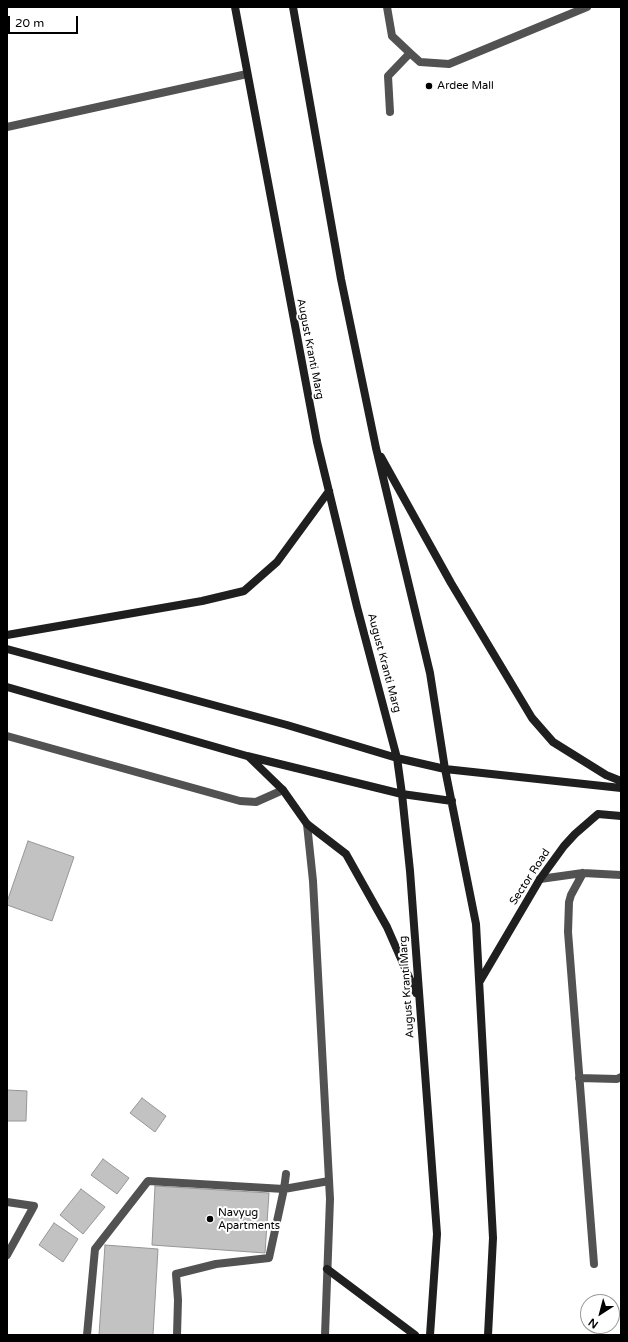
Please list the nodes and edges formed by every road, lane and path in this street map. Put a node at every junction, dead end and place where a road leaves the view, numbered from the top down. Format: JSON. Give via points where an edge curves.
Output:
{"nodes":[{"id":1,"x":235,"y":7,"type":"edge"},
{"id":2,"x":293,"y":7,"type":"edge"},
{"id":3,"x":387,"y":7,"type":"edge"},
{"id":4,"x":587,"y":7,"type":"edge"},
{"id":5,"x":410,"y":53,"type":"junction"},
{"id":6,"x":247,"y":74,"type":"junction"},
{"id":7,"x":390,"y":112,"type":"dead end"},
{"id":8,"x":7,"y":127,"type":"edge"},
{"id":9,"x":376,"y":448,"type":"junction"},
{"id":10,"x":329,"y":491,"type":"junction"},
{"id":11,"x":7,"y":635,"type":"edge"},
{"id":12,"x":7,"y":649,"type":"edge"},
{"id":13,"x":7,"y":686,"type":"edge"},
{"id":14,"x":7,"y":736,"type":"edge"},
{"id":15,"x":247,"y":756,"type":"junction"},
{"id":16,"x":397,"y":758,"type":"junction"},
{"id":17,"x":445,"y":769,"type":"junction"},
{"id":18,"x":621,"y":781,"type":"edge"},
{"id":19,"x":621,"y":788,"type":"edge"},
{"id":20,"x":283,"y":790,"type":"junction"},
{"id":21,"x":402,"y":794,"type":"junction"},
{"id":22,"x":452,"y":800,"type":"junction"},
{"id":23,"x":621,"y":816,"type":"edge"},
{"id":24,"x":307,"y":824,"type":"junction"},
{"id":25,"x":583,"y":873,"type":"junction"},
{"id":26,"x":621,"y":875,"type":"edge"},
{"id":27,"x":540,"y":879,"type":"junction"},
{"id":28,"x":480,"y":982,"type":"junction"},
{"id":29,"x":419,"y":999,"type":"junction"},
{"id":30,"x":621,"y":1077,"type":"edge"},
{"id":31,"x":579,"y":1078,"type":"junction"},
{"id":32,"x":286,"y":1174,"type":"dead end"},
{"id":33,"x":329,"y":1181,"type":"junction"},
{"id":34,"x":284,"y":1189,"type":"junction"},
{"id":35,"x":7,"y":1202,"type":"edge"},
{"id":36,"x":7,"y":1255,"type":"edge"},
{"id":37,"x":594,"y":1264,"type":"dead end"},
{"id":38,"x":327,"y":1269,"type":"junction"},
{"id":39,"x":87,"y":1335,"type":"edge"},
{"id":40,"x":177,"y":1335,"type":"edge"},
{"id":41,"x":325,"y":1335,"type":"edge"},
{"id":42,"x":415,"y":1335,"type":"edge"},
{"id":43,"x":430,"y":1335,"type":"edge"},
{"id":44,"x":488,"y":1335,"type":"edge"}],
"edges":[{"from":1,"to":6,"type":"main road","name":"August Kranti Marg"},
{"from":2,"to":9,"type":"main road","via":[[341,279]]},
{"from":3,"to":5,"type":"street","via":[[392,36]]},
{"from":4,"to":5,"type":"street","via":[[449,64],[420,62]]},
{"from":5,"to":7,"type":"street","via":[[388,76]]},
{"from":6,"to":8,"type":"street"},
{"from":6,"to":10,"type":"main road","name":"August Kranti Marg","via":[[317,442]]},
{"from":9,"to":17,"type":"main road","via":[[430,673]]},
{"from":9,"to":18,"type":"main road","via":[[455,590],[532,718],[553,742],[606,775]]},
{"from":10,"to":11,"type":"main road","via":[[277,562],[244,591],[202,601]]},
{"from":10,"to":16,"type":"main road","name":"August Kranti Marg"},
{"from":12,"to":16,"type":"main road","via":[[287,725]]},
{"from":13,"to":15,"type":"main road"},
{"from":14,"to":20,"type":"street","via":[[240,801],[256,802]]},
{"from":15,"to":20,"type":"main road"},
{"from":15,"to":21,"type":"main road"},
{"from":16,"to":17,"type":"main road"},
{"from":16,"to":21,"type":"main road","name":"August Kranti Marg"},
{"from":17,"to":19,"type":"main road"},
{"from":17,"to":22,"type":"main road"},
{"from":20,"to":24,"type":"main road"},
{"from":21,"to":22,"type":"main road"},
{"from":21,"to":29,"type":"main road","name":"August Kranti Marg"},
{"from":22,"to":28,"type":"main road","via":[[476,924]]},
{"from":23,"to":27,"type":"main road","name":"Sector Road","via":[[598,814],[574,834]]},
{"from":24,"to":29,"type":"main road","via":[[346,854],[387,927]]},
{"from":24,"to":33,"type":"street","via":[[313,881]]},
{"from":25,"to":26,"type":"street"},
{"from":25,"to":27,"type":"street"},
{"from":25,"to":31,"type":"street","via":[[569,902],[568,932]]},
{"from":27,"to":28,"type":"main road","name":"Sector Road"},
{"from":28,"to":44,"type":"main road","via":[[493,1238]]},
{"from":29,"to":43,"type":"main road","name":"August Kranti Marg","via":[[437,1234]]},
{"from":30,"to":31,"type":"street"},
{"from":31,"to":37,"type":"street"},
{"from":32,"to":34,"type":"street"},
{"from":33,"to":34,"type":"street"},
{"from":33,"to":38,"type":"street"},
{"from":34,"to":39,"type":"street","via":[[148,1181],[95,1249]]},
{"from":34,"to":40,"type":"street","via":[[269,1258],[216,1264],[176,1274]]},
{"from":35,"to":36,"type":"street","via":[[34,1206]]},
{"from":38,"to":41,"type":"street"},
{"from":38,"to":42,"type":"main road"}]}
